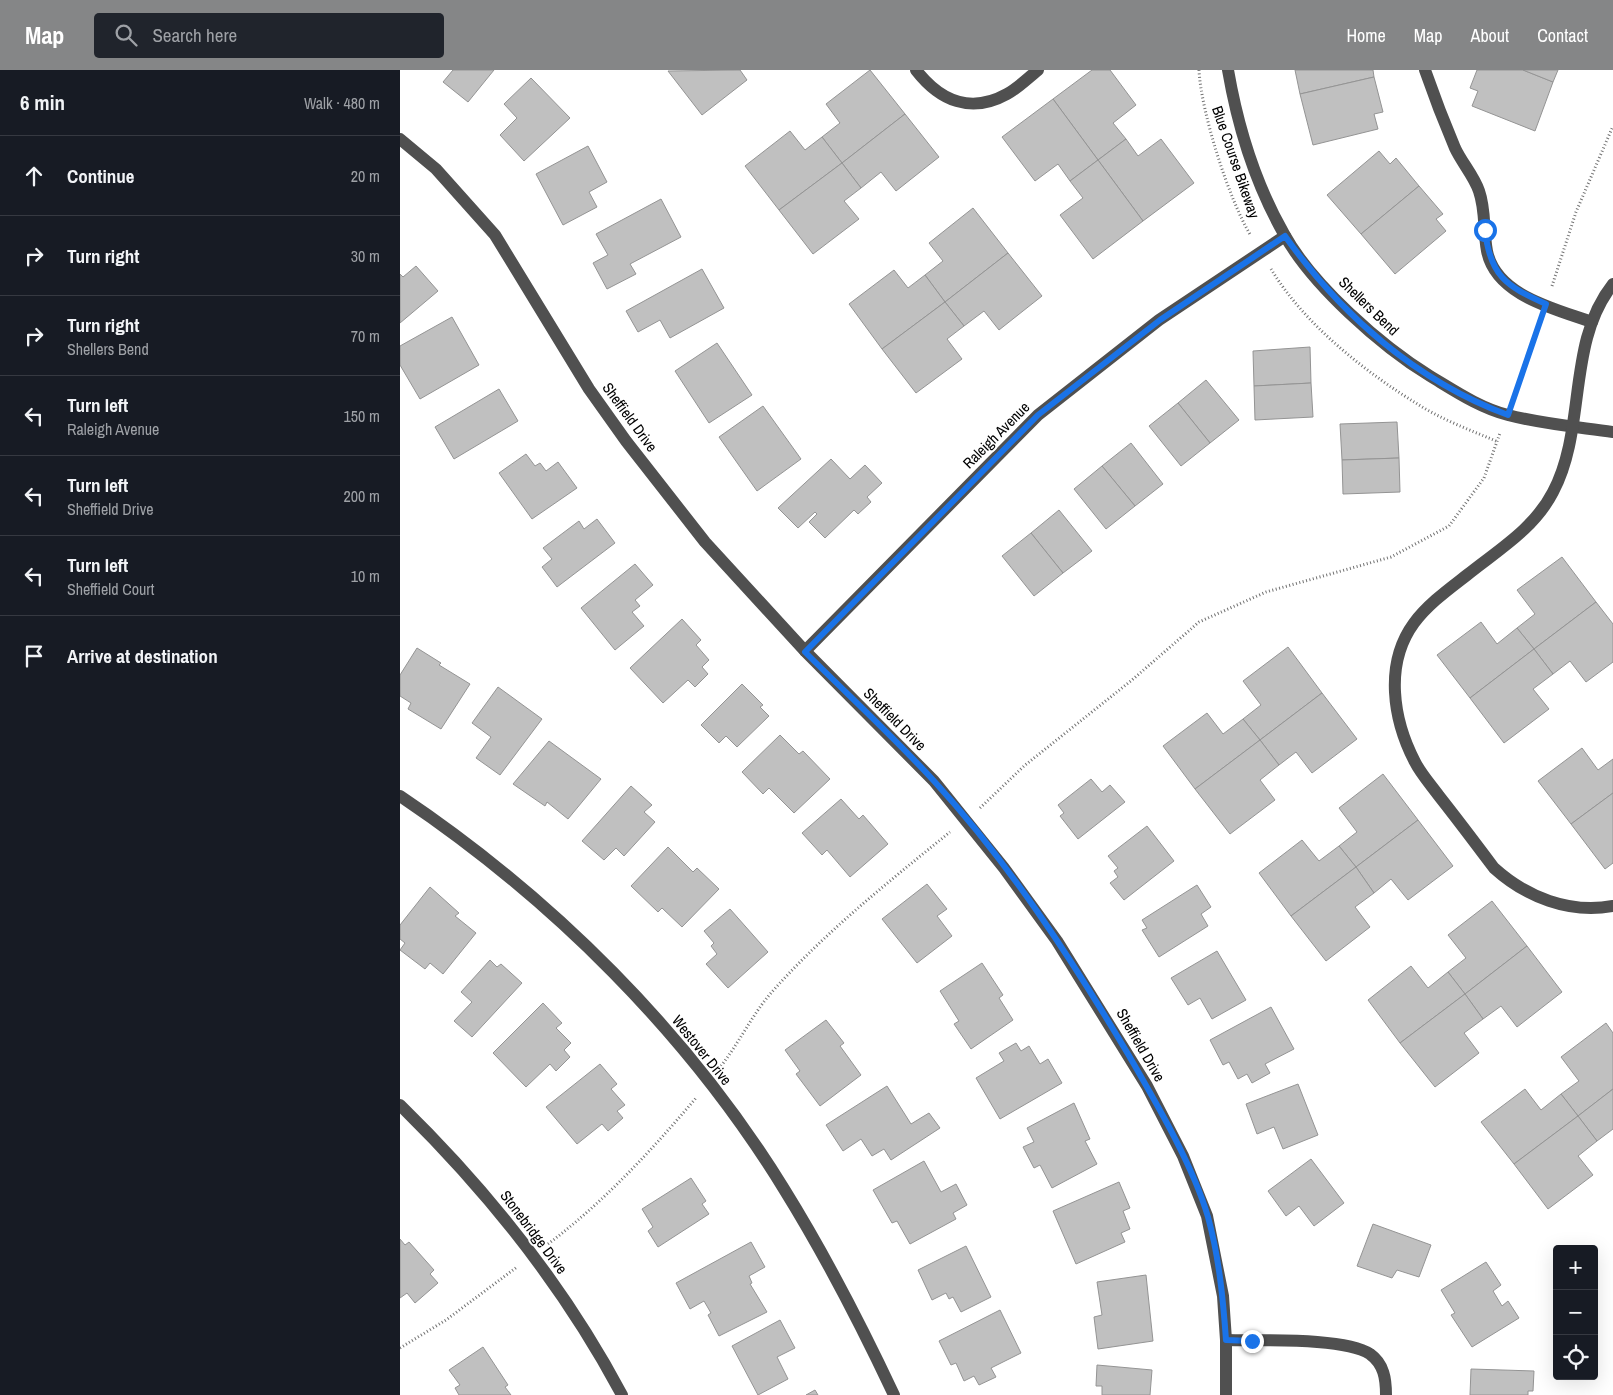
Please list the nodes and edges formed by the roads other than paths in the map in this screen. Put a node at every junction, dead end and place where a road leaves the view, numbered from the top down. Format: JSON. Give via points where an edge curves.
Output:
{"nodes":[{"id":1,"x":916,"y":70,"type":"edge"},
{"id":2,"x":1038,"y":70,"type":"edge"},
{"id":3,"x":1228,"y":70,"type":"edge"},
{"id":4,"x":1425,"y":70,"type":"edge"},
{"id":5,"x":400,"y":139,"type":"edge"},
{"id":6,"x":1285,"y":236,"type":"junction"},
{"id":7,"x":1613,"y":284,"type":"edge"},
{"id":8,"x":1592,"y":322,"type":"junction"},
{"id":9,"x":1572,"y":426,"type":"junction"},
{"id":10,"x":1613,"y":432,"type":"edge"},
{"id":11,"x":805,"y":652,"type":"junction"},
{"id":12,"x":400,"y":796,"type":"edge"},
{"id":13,"x":1613,"y":906,"type":"edge"},
{"id":14,"x":400,"y":1105,"type":"edge"},
{"id":15,"x":1226,"y":1340,"type":"junction"},
{"id":16,"x":622,"y":1395,"type":"edge"},
{"id":17,"x":894,"y":1395,"type":"edge"},
{"id":18,"x":1226,"y":1395,"type":"edge"},
{"id":19,"x":1386,"y":1395,"type":"edge"}],
"edges":[{"from":1,"to":2,"type":"street","via":[[927,85],[941,95],[958,102],[976,104],[1008,94]]},
{"from":3,"to":6,"type":"street","name":"Shellers Bend","via":[[1234,104],[1252,165]]},
{"from":4,"to":8,"type":"street","via":[[1456,150],[1478,188],[1485,208],[1487,252],[1494,268],[1515,290]]},
{"from":5,"to":11,"type":"street","name":"Sheffield Drive","via":[[436,169],[495,235],[584,381],[626,441],[705,542]]},
{"from":6,"to":9,"type":"street","name":"Shellers Bend","via":[[1303,262],[1337,299],[1397,354],[1481,405],[1508,415]]},
{"from":6,"to":11,"type":"street","name":"Raleigh Avenue","via":[[1160,320],[1038,415]]},
{"from":7,"to":8,"type":"street"},
{"from":8,"to":9,"type":"street"},
{"from":9,"to":10,"type":"street","name":"Shellers Bend"},
{"from":9,"to":13,"type":"street","via":[[1562,472],[1542,510],[1521,533],[1432,603],[1414,623],[1398,657],[1395,706],[1416,764],[1494,868],[1510,882],[1548,902]]},
{"from":11,"to":15,"type":"street","name":"Sheffield Drive","via":[[934,781],[1057,941],[1100,1007],[1183,1156],[1207,1216],[1222,1288]]},
{"from":12,"to":17,"type":"street","name":"Westover Drive","via":[[503,871],[564,926],[624,984],[708,1082],[784,1188],[830,1267]]},
{"from":14,"to":16,"type":"street","name":"Stonebridge Drive","via":[[449,1154],[534,1254],[589,1337]]},
{"from":15,"to":18,"type":"street","name":"Sheffield Drive"},
{"from":15,"to":19,"type":"street","via":[[1334,1344],[1355,1348],[1370,1355],[1382,1367]]}]}
